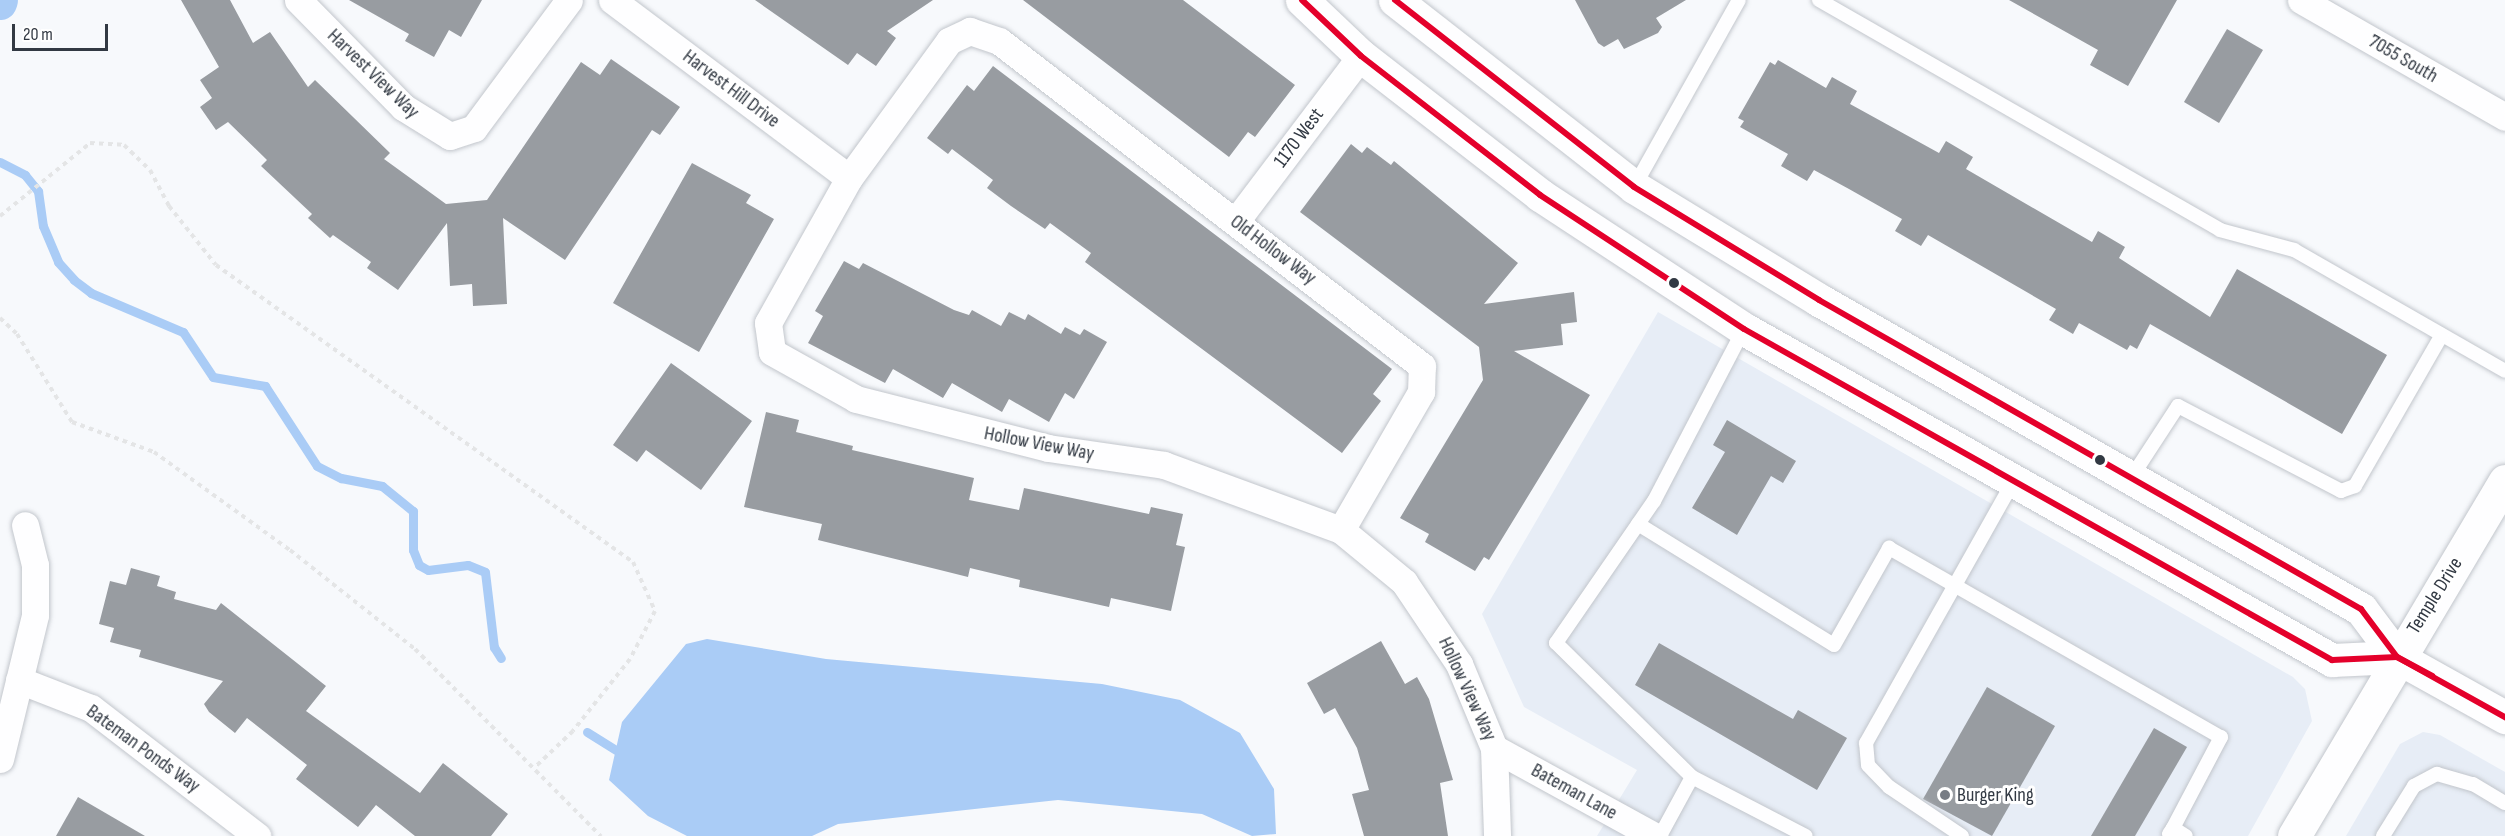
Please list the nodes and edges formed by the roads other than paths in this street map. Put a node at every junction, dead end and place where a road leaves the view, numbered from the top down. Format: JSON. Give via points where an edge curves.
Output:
{"nodes":[{"id":1,"x":298,"y":0,"type":"edge"},
{"id":2,"x":568,"y":0,"type":"edge"},
{"id":3,"x":612,"y":0,"type":"edge"},
{"id":4,"x":1302,"y":0,"type":"edge"},
{"id":5,"x":1395,"y":0,"type":"edge"},
{"id":6,"x":1739,"y":0,"type":"edge"},
{"id":7,"x":1819,"y":0,"type":"edge"},
{"id":8,"x":2301,"y":0,"type":"edge"},
{"id":9,"x":970,"y":31,"type":"joint"},
{"id":10,"x":1361,"y":56,"type":"junction"},
{"id":11,"x":2505,"y":117,"type":"edge"},
{"id":12,"x":849,"y":178,"type":"junction"},
{"id":13,"x":1634,"y":188,"type":"junction"},
{"id":14,"x":1236,"y":221,"type":"junction"},
{"id":15,"x":1744,"y":329,"type":"junction"},
{"id":16,"x":2442,"y":335,"type":"junction"},
{"id":17,"x":2505,"y":371,"type":"edge"},
{"id":18,"x":2131,"y":477,"type":"junction"},
{"id":19,"x":2505,"y":481,"type":"edge"},
{"id":20,"x":2013,"y":482,"type":"junction"},
{"id":21,"x":1638,"y":524,"type":"junction"},
{"id":22,"x":25,"y":525,"type":"dead end"},
{"id":23,"x":1341,"y":530,"type":"junction"},
{"id":24,"x":1954,"y":585,"type":"junction"},
{"id":25,"x":2397,"y":657,"type":"junction"},
{"id":26,"x":19,"y":680,"type":"junction"},
{"id":27,"x":2505,"y":717,"type":"edge"},
{"id":28,"x":1494,"y":748,"type":"junction"},
{"id":29,"x":0,"y":759,"type":"edge"},
{"id":30,"x":1692,"y":777,"type":"junction"},
{"id":31,"x":2505,"y":803,"type":"edge"},
{"id":32,"x":2170,"y":832,"type":"edge"},
{"id":33,"x":257,"y":836,"type":"edge"},
{"id":34,"x":1497,"y":836,"type":"edge"},
{"id":35,"x":1654,"y":836,"type":"edge"},
{"id":36,"x":1660,"y":836,"type":"edge"},
{"id":37,"x":1806,"y":836,"type":"edge"},
{"id":38,"x":1962,"y":836,"type":"edge"},
{"id":39,"x":2186,"y":836,"type":"edge"},
{"id":40,"x":2295,"y":836,"type":"edge"},
{"id":41,"x":2383,"y":836,"type":"edge"}],
"edges":[{"from":1,"to":2,"type":"street","name":"Harvest View Way","via":[[403,107],[450,136],[474,128]]},
{"from":3,"to":12,"type":"street","name":"Harvest Hill Drive"},
{"from":4,"to":10,"type":"main road"},
{"from":5,"to":13,"type":"main road"},
{"from":6,"to":13,"type":"lane"},
{"from":7,"to":16,"type":"lane","via":[[2220,230],[2294,250]]},
{"from":8,"to":11,"type":"street","name":"7055 South"},
{"from":9,"to":12,"type":"street","name":"Hollow View Way","via":[[942,49]]},
{"from":9,"to":14,"type":"street","name":"Old Hollow Way","via":[[999,41]]},
{"from":10,"to":14,"type":"street","name":"1170 West"},
{"from":10,"to":15,"type":"main road","via":[[1540,195]]},
{"from":12,"to":23,"type":"street","name":"Hollow View Way","via":[[768,323],[772,352],[856,399],[1048,448],[1164,465]]},
{"from":13,"to":18,"type":"main road","via":[[1819,300]]},
{"from":14,"to":23,"type":"street","name":"Old Hollow Way","via":[[1416,359],[1426,374],[1421,392]]},
{"from":15,"to":20,"type":"main road"},
{"from":15,"to":21,"type":"lane"},
{"from":16,"to":17,"type":"lane"},
{"from":16,"to":18,"type":"lane","via":[[2355,486],[2341,491],[2178,406]]},
{"from":18,"to":25,"type":"main road","via":[[2361,609]]},
{"from":19,"to":25,"type":"main road","name":"Temple Drive"},
{"from":20,"to":24,"type":"lane"},
{"from":20,"to":25,"type":"main road","via":[[2332,660]]},
{"from":21,"to":24,"type":"lane","via":[[1834,645],[1889,548]]},
{"from":21,"to":30,"type":"lane","via":[[1556,643]]},
{"from":22,"to":26,"type":"street","via":[[35,565],[35,615]]},
{"from":23,"to":28,"type":"street","name":"Hollow View Way","via":[[1404,582],[1432,618],[1459,664]]},
{"from":24,"to":32,"type":"lane","via":[[2221,737]]},
{"from":24,"to":38,"type":"lane","via":[[1866,743],[1868,765],[1889,787]]},
{"from":25,"to":27,"type":"main road"},
{"from":25,"to":40,"type":"main road","name":"Temple Drive"},
{"from":26,"to":29,"type":"street"},
{"from":26,"to":33,"type":"street","name":"Bateman Ponds Way","via":[[91,708]]},
{"from":28,"to":34,"type":"street","name":"Hollow View Way"},
{"from":28,"to":35,"type":"street","name":"Bateman Lane"},
{"from":30,"to":36,"type":"lane"},
{"from":30,"to":37,"type":"lane"},
{"from":31,"to":41,"type":"lane","via":[[2473,784],[2437,774],[2414,786]]},
{"from":32,"to":39,"type":"lane"}]}
